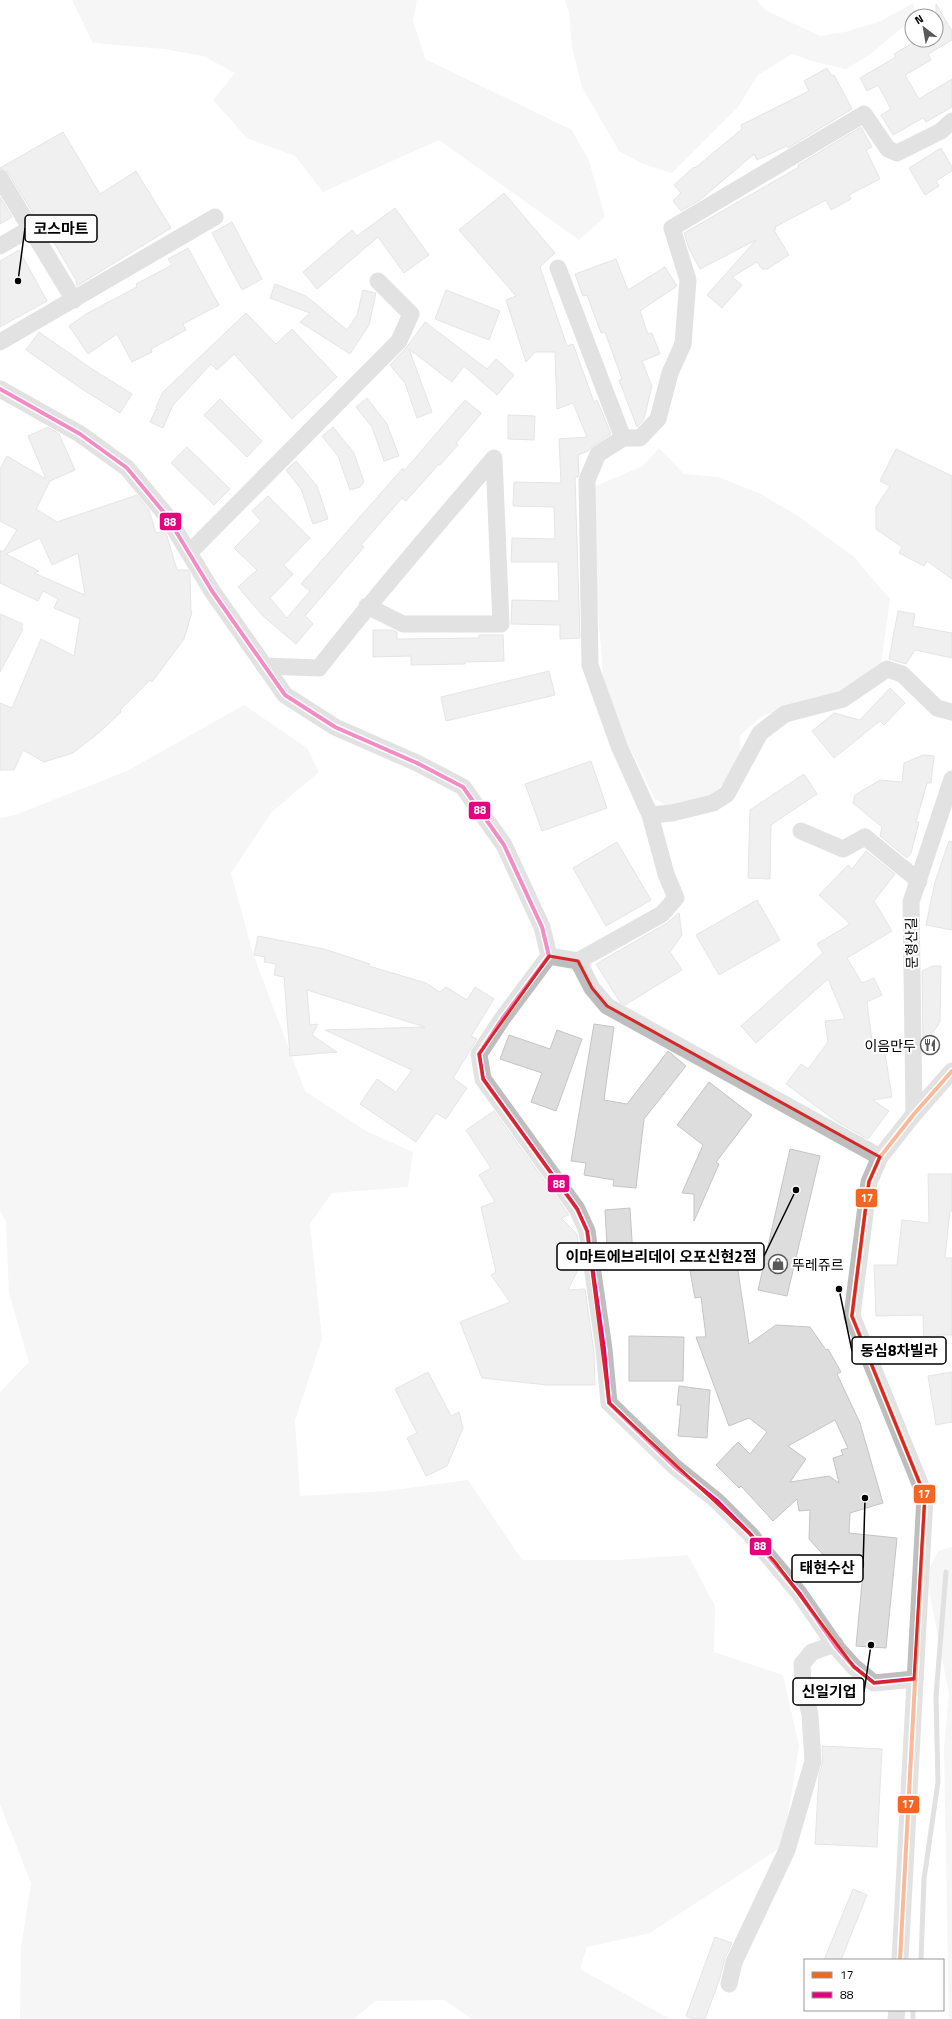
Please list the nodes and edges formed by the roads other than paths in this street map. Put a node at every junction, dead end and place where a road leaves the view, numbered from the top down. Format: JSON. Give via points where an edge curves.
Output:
{"nodes":[{"id":1,"x":952,"y":121,"type":"edge"},
{"id":2,"x":0,"y":178,"type":"edge"},
{"id":3,"x":215,"y":217,"type":"dead end"},
{"id":4,"x":31,"y":228,"type":"junction"},
{"id":5,"x":0,"y":246,"type":"edge"},
{"id":6,"x":558,"y":268,"type":"dead end"},
{"id":7,"x":378,"y":281,"type":"dead end"},
{"id":8,"x":74,"y":300,"type":"junction"},
{"id":9,"x":0,"y":342,"type":"edge"},
{"id":10,"x":0,"y":389,"type":"edge"},
{"id":11,"x":623,"y":438,"type":"junction"},
{"id":12,"x":189,"y":553,"type":"junction"},
{"id":13,"x":367,"y":606,"type":"junction"},
{"id":14,"x":264,"y":666,"type":"junction"},
{"id":15,"x":952,"y":712,"type":"edge"},
{"id":16,"x":952,"y":779,"type":"edge"},
{"id":17,"x":650,"y":815,"type":"junction"},
{"id":18,"x":801,"y":831,"type":"dead end"},
{"id":19,"x":919,"y":881,"type":"junction"},
{"id":20,"x":549,"y":956,"type":"junction"},
{"id":21,"x":578,"y":961,"type":"junction"},
{"id":22,"x":952,"y":1071,"type":"edge"},
{"id":23,"x":914,"y":1114,"type":"junction"},
{"id":24,"x":880,"y":1156,"type":"junction"},
{"id":25,"x":835,"y":1644,"type":"junction"},
{"id":26,"x":914,"y":1679,"type":"junction"},
{"id":27,"x":900,"y":1959,"type":"edge"},
{"id":28,"x":729,"y":1984,"type":"dead end"}],
"edges":[{"from":1,"to":11,"type":"street","via":[[941,131],[897,153],[888,149],[864,114],[672,228],[688,280],[683,344],[670,373],[658,419],[640,438]]},
{"from":2,"to":4,"type":"street"},
{"from":3,"to":8,"type":"street"},
{"from":4,"to":5,"type":"street"},
{"from":4,"to":8,"type":"street"},
{"from":6,"to":11,"type":"street"},
{"from":7,"to":12,"type":"street","via":[[411,314],[399,341]]},
{"from":8,"to":9,"type":"street"},
{"from":10,"to":12,"type":"street","via":[[80,434],[127,468],[166,515]]},
{"from":11,"to":17,"type":"street","via":[[598,454],[587,480],[590,666],[619,746]]},
{"from":12,"to":14,"type":"street"},
{"from":13,"to":13,"type":"street","via":[[415,553],[494,458],[501,624],[403,624]]},
{"from":13,"to":14,"type":"street","via":[[319,668]]},
{"from":14,"to":20,"type":"street","via":[[285,695],[335,727],[463,787],[504,846],[542,927]]},
{"from":15,"to":17,"type":"street","via":[[938,708],[902,674],[887,669],[843,699],[785,714],[766,728],[760,733],[727,794],[713,804]]},
{"from":16,"to":19,"type":"street","name":"문형산길"},
{"from":17,"to":21,"type":"street","via":[[666,874],[676,898],[662,914]]},
{"from":18,"to":19,"type":"street","via":[[844,849],[865,837]]},
{"from":19,"to":23,"type":"street","name":"문형산길","via":[[911,902]]},
{"from":20,"to":21,"type":"street"},
{"from":20,"to":25,"type":"street","via":[[479,1054],[482,1079],[577,1209],[586,1230],[604,1349],[609,1403],[658,1452],[717,1501],[750,1534],[799,1593]]},
{"from":21,"to":24,"type":"street","via":[[592,988],[607,1006]]},
{"from":22,"to":23,"type":"street"},
{"from":23,"to":24,"type":"street"},
{"from":24,"to":26,"type":"street","via":[[869,1182],[852,1316],[925,1496]]},
{"from":25,"to":26,"type":"street","via":[[854,1667],[874,1683]]},
{"from":25,"to":28,"type":"street","via":[[812,1652],[802,1664],[810,1715],[813,1762],[787,1850],[734,1962]]},
{"from":26,"to":27,"type":"street"}]}
